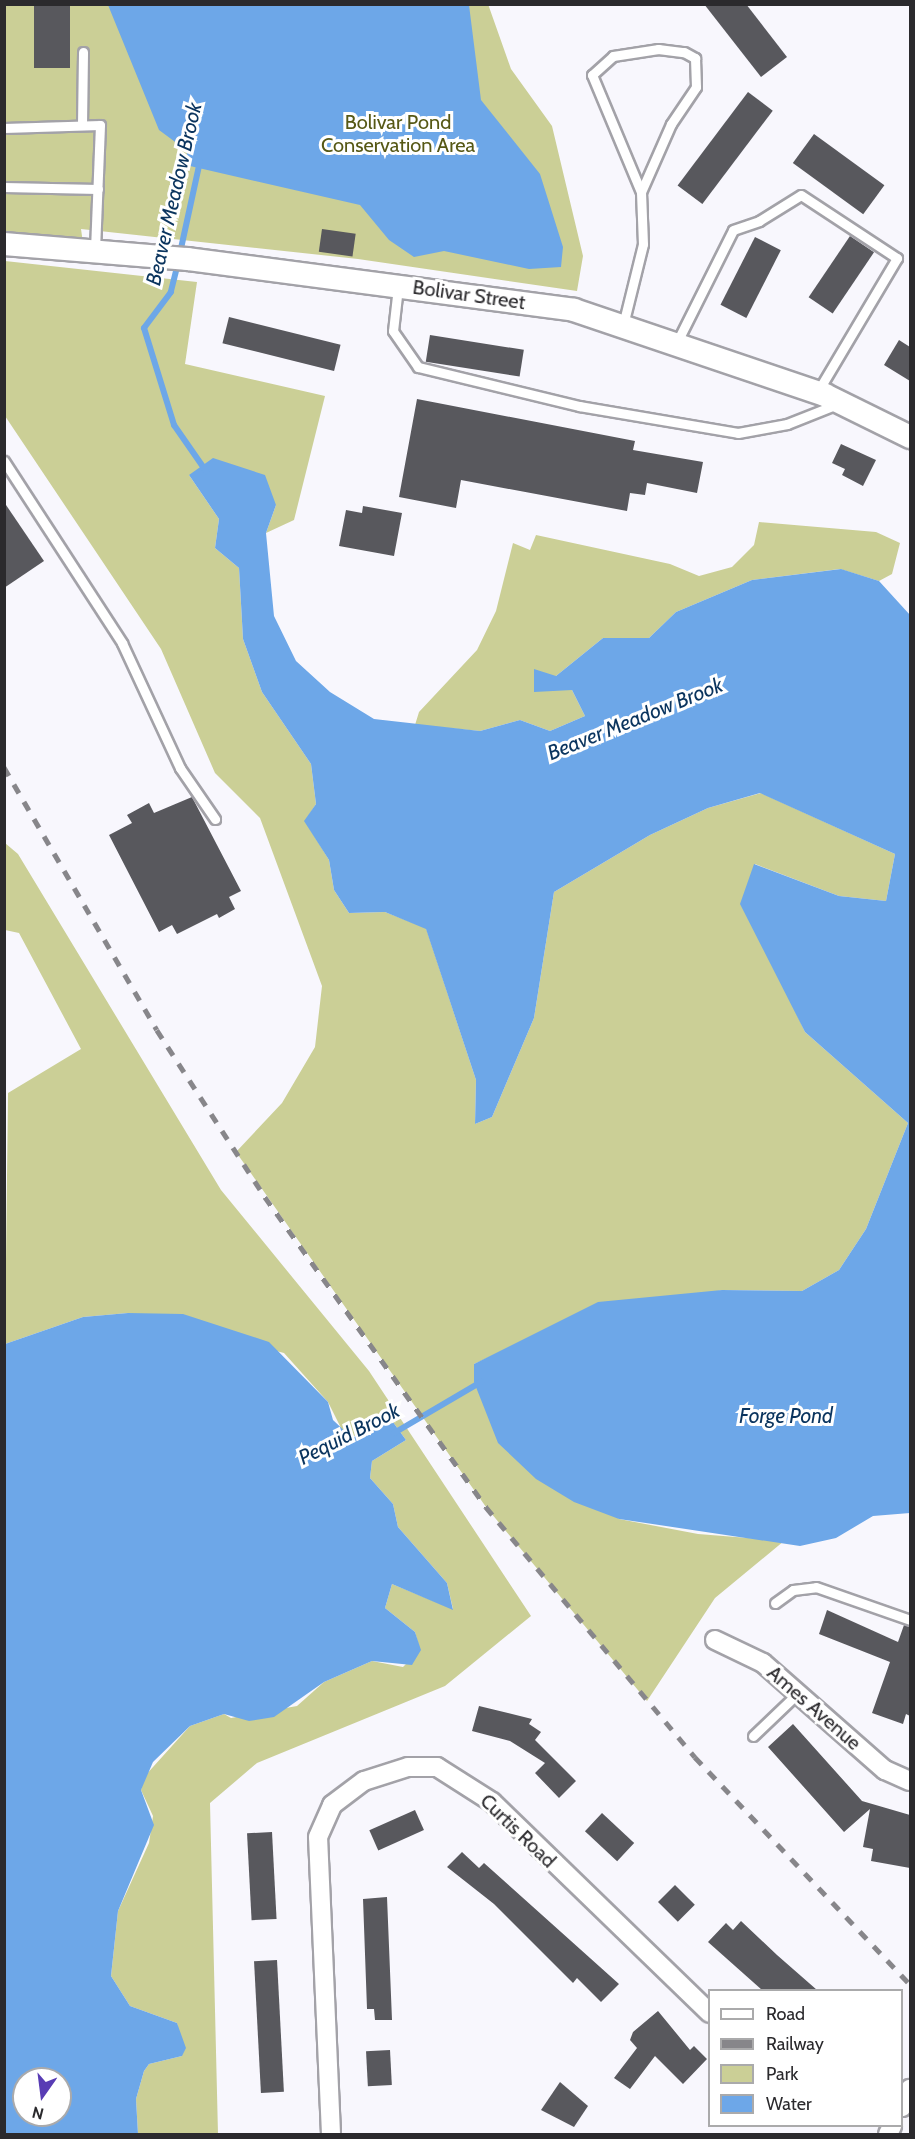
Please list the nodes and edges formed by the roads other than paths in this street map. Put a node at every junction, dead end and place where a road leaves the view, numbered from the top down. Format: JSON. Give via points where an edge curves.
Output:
{"nodes":[{"id":1,"x":83,"y":52,"type":"dead end"},
{"id":2,"x":82,"y":125,"type":"junction"},
{"id":3,"x":4,"y":128,"type":"edge"},
{"id":4,"x":4,"y":187,"type":"edge"},
{"id":5,"x":98,"y":189,"type":"junction"},
{"id":6,"x":641,"y":192,"type":"junction"},
{"id":7,"x":4,"y":244,"type":"edge"},
{"id":8,"x":96,"y":252,"type":"junction"},
{"id":9,"x":398,"y":285,"type":"junction"},
{"id":10,"x":623,"y":326,"type":"junction"},
{"id":11,"x":676,"y":344,"type":"junction"},
{"id":12,"x":817,"y":392,"type":"junction"},
{"id":13,"x":840,"y":402,"type":"junction"},
{"id":14,"x":910,"y":437,"type":"edge"},
{"id":15,"x":4,"y":462,"type":"edge"},
{"id":16,"x":215,"y":819,"type":"dead end"},
{"id":17,"x":775,"y":1603,"type":"dead end"},
{"id":18,"x":910,"y":1620,"type":"edge"},
{"id":19,"x":715,"y":1640,"type":"dead end"},
{"id":20,"x":800,"y":1691,"type":"junction"},
{"id":21,"x":753,"y":1736,"type":"dead end"},
{"id":22,"x":910,"y":1781,"type":"edge"},
{"id":23,"x":708,"y":2011,"type":"edge"},
{"id":24,"x":910,"y":2089,"type":"edge"},
{"id":25,"x":903,"y":2105,"type":"edge"},
{"id":26,"x":331,"y":2134,"type":"edge"}],
"edges":[{"from":1,"to":2,"type":"lane"},
{"from":2,"to":3,"type":"lane"},
{"from":2,"to":5,"type":"lane","via":[[100,125]]},
{"from":4,"to":5,"type":"lane"},
{"from":5,"to":8,"type":"lane"},
{"from":6,"to":6,"type":"lane","via":[[671,124],[696,87],[695,58],[684,52],[658,49],[613,56],[592,75]]},
{"from":6,"to":10,"type":"lane","via":[[643,244]]},
{"from":7,"to":8,"type":"street","name":"Bolivar Street"},
{"from":8,"to":9,"type":"street","name":"Bolivar Street","via":[[179,258]]},
{"from":9,"to":10,"type":"street","name":"Bolivar Street","via":[[574,310]]},
{"from":9,"to":13,"type":"lane","via":[[393,331],[418,367],[439,373],[579,406],[738,434],[787,424]]},
{"from":10,"to":11,"type":"street","name":"Bolivar Street"},
{"from":11,"to":12,"type":"street","name":"Bolivar Street"},
{"from":11,"to":12,"type":"lane","via":[[733,230],[759,221],[801,195],[897,258]]},
{"from":12,"to":13,"type":"street","name":"Bolivar Street"},
{"from":13,"to":14,"type":"street","name":"Bolivar Street"},
{"from":15,"to":16,"type":"lane","via":[[122,644],[180,768]]},
{"from":17,"to":18,"type":"lane","via":[[793,1590],[816,1587]]},
{"from":19,"to":20,"type":"street","name":"Ames Avenue","via":[[763,1663]]},
{"from":20,"to":21,"type":"lane"},
{"from":20,"to":22,"type":"street","name":"Ames Avenue","via":[[876,1763]]},
{"from":23,"to":26,"type":"street","name":"Curtis Road","via":[[492,1802],[437,1767],[408,1767],[364,1781],[332,1805],[318,1837]]},
{"from":24,"to":25,"type":"street"}]}
